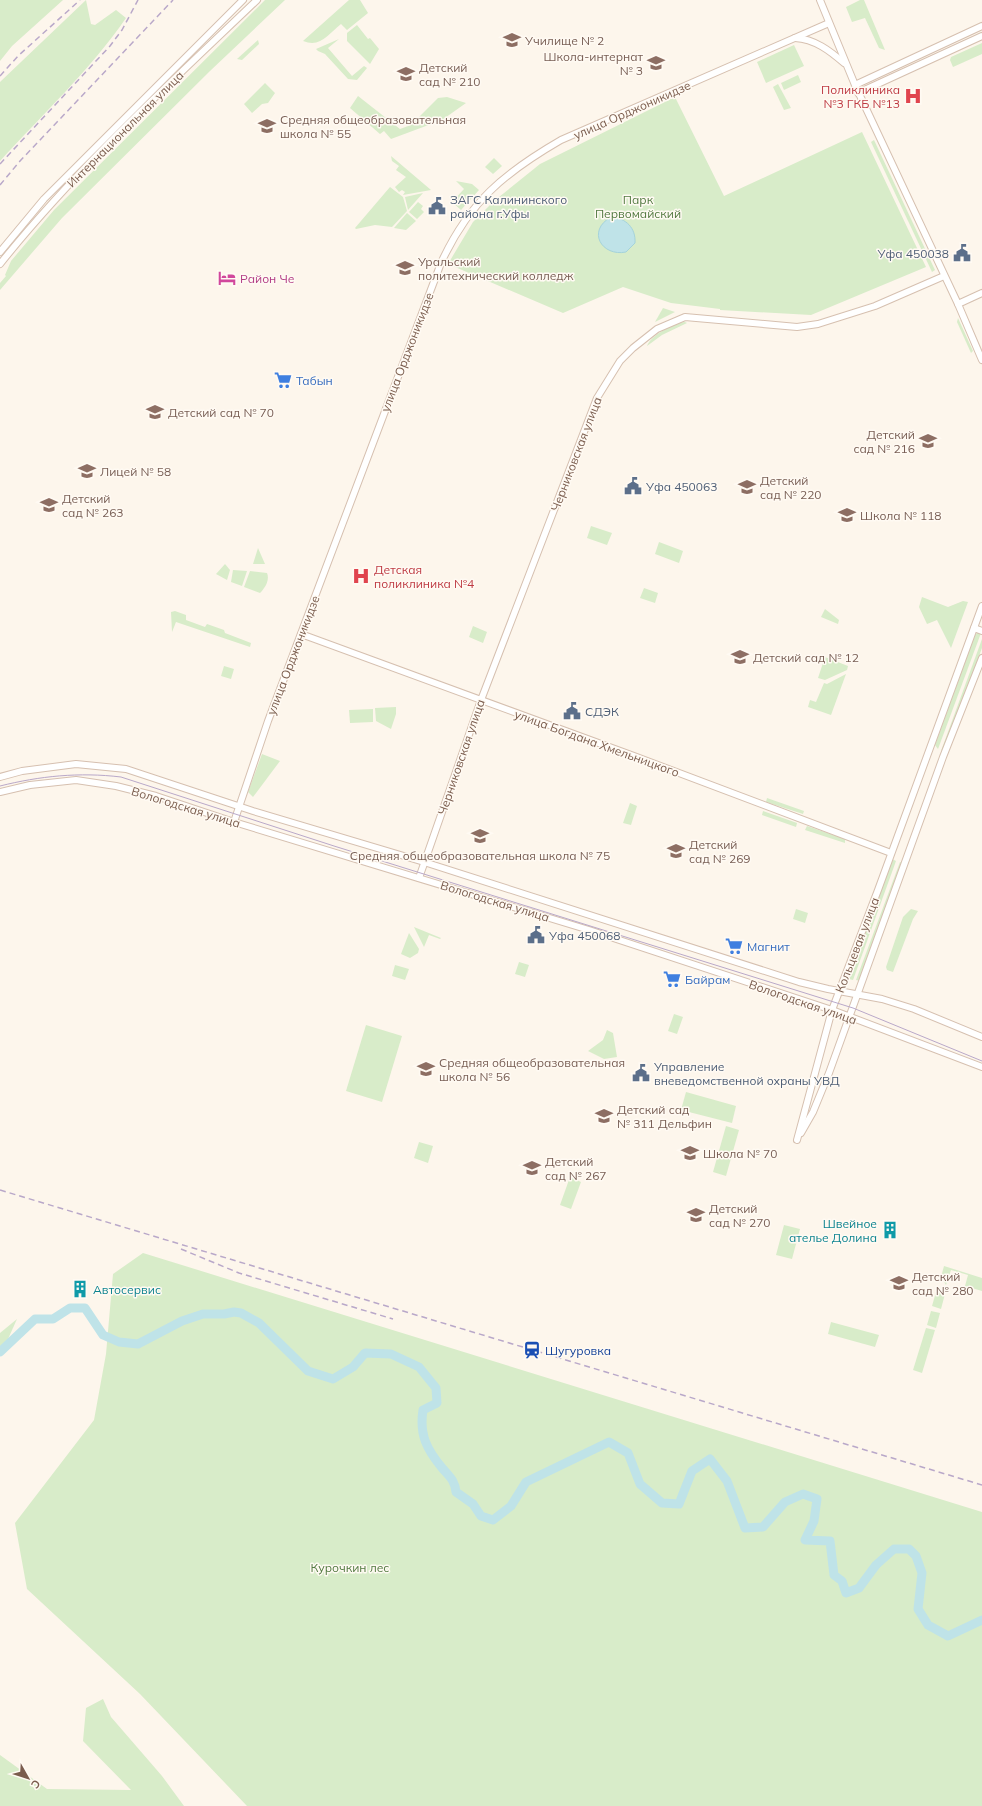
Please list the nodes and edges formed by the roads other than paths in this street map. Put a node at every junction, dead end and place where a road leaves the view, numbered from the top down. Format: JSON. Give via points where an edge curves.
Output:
{"nodes":[{"id":1,"x":244,"y":0,"type":"edge"},
{"id":2,"x":257,"y":0,"type":"edge"},
{"id":3,"x":820,"y":0,"type":"edge"},
{"id":4,"x":829,"y":23,"type":"junction"},
{"id":5,"x":982,"y":26,"type":"edge"},
{"id":6,"x":982,"y":36,"type":"edge"},
{"id":7,"x":793,"y":38,"type":"junction"},
{"id":8,"x":845,"y":64,"type":"junction"},
{"id":9,"x":855,"y":85,"type":"junction"},
{"id":10,"x":858,"y":93,"type":"junction"},
{"id":11,"x":0,"y":252,"type":"edge"},
{"id":12,"x":0,"y":264,"type":"edge"},
{"id":13,"x":944,"y":276,"type":"junction"},
{"id":14,"x":982,"y":293,"type":"edge"},
{"id":15,"x":958,"y":304,"type":"junction"},
{"id":16,"x":982,"y":360,"type":"edge"},
{"id":17,"x":982,"y":606,"type":"edge"},
{"id":18,"x":974,"y":628,"type":"junction"},
{"id":19,"x":982,"y":631,"type":"edge"},
{"id":20,"x":301,"y":634,"type":"junction"},
{"id":21,"x":982,"y":658,"type":"edge"},
{"id":22,"x":481,"y":700,"type":"junction"},
{"id":23,"x":0,"y":777,"type":"edge"},
{"id":24,"x":0,"y":792,"type":"edge"},
{"id":25,"x":239,"y":805,"type":"junction"},
{"id":26,"x":234,"y":822,"type":"junction"},
{"id":27,"x":891,"y":853,"type":"junction"},
{"id":28,"x":424,"y":862,"type":"junction"},
{"id":29,"x":419,"y":878,"type":"junction"},
{"id":30,"x":838,"y":991,"type":"junction"},
{"id":31,"x":858,"y":995,"type":"junction"},
{"id":32,"x":832,"y":1010,"type":"junction"},
{"id":33,"x":850,"y":1017,"type":"junction"},
{"id":34,"x":982,"y":1037,"type":"edge"},
{"id":35,"x":982,"y":1067,"type":"edge"}],
"edges":[{"from":1,"to":11,"type":"main road","name":"Интернациональная улица","via":[[44,199]]},
{"from":2,"to":12,"type":"main road","name":"Интернациональная улица","via":[[70,183]]},
{"from":3,"to":4,"type":"main road"},
{"from":4,"to":7,"type":"main road","name":"улица Орджоникидзе"},
{"from":4,"to":8,"type":"main road"},
{"from":5,"to":9,"type":"main road"},
{"from":6,"to":10,"type":"main road"},
{"from":7,"to":8,"type":"main road","via":[[820,45]]},
{"from":7,"to":20,"type":"main road","name":"улица Орджоникидзе","via":[[561,140],[529,159],[493,187],[466,218],[440,263]]},
{"from":8,"to":9,"type":"main road"},
{"from":9,"to":10,"type":"main road"},
{"from":10,"to":13,"type":"main road"},
{"from":13,"to":15,"type":"main road"},
{"from":13,"to":22,"type":"main road","name":"Черниковская улица","via":[[875,306],[818,324],[797,327],[685,317],[657,329],[633,348],[620,361],[597,398]]},
{"from":14,"to":15,"type":"main road"},
{"from":15,"to":16,"type":"main road"},
{"from":17,"to":18,"type":"main road","name":"Кольцевая улица"},
{"from":18,"to":19,"type":"main road"},
{"from":18,"to":27,"type":"main road","name":"Кольцевая улица"},
{"from":20,"to":22,"type":"main road","name":"улица Богдана Хмельницкого"},
{"from":20,"to":25,"type":"main road","name":"улица Орджоникидзе"},
{"from":21,"to":31,"type":"main road","name":"Кольцевая улица","via":[[943,757]]},
{"from":22,"to":27,"type":"main road","name":"улица Богдана Хмельницкого"},
{"from":22,"to":28,"type":"main road","name":"Черниковская улица"},
{"from":23,"to":25,"type":"main road","name":"Вологодская улица","via":[[22,771],[76,764],[126,769]]},
{"from":24,"to":26,"type":"main road","name":"Вологодская улица","via":[[30,785],[76,780],[156,796]]},
{"from":25,"to":26,"type":"main road","name":"улица Орджоникидзе"},
{"from":25,"to":28,"type":"main road","name":"Вологодская улица"},
{"from":26,"to":29,"type":"main road","name":"Вологодская улица"},
{"from":27,"to":30,"type":"main road","name":"Кольцевая улица"},
{"from":28,"to":29,"type":"main road","name":"Черниковская улица"},
{"from":28,"to":30,"type":"main road","name":"Вологодская улица","via":[[771,973]]},
{"from":29,"to":32,"type":"main road","name":"Вологодская улица"},
{"from":30,"to":31,"type":"main road","name":"Вологодская улица"},
{"from":30,"to":32,"type":"main road","name":"Кольцевая улица"},
{"from":31,"to":33,"type":"main road","name":"Кольцевая улица"},
{"from":31,"to":34,"type":"main road","name":"Вологодская улица","via":[[914,1009]]},
{"from":32,"to":33,"type":"main road","name":"Вологодская улица"},
{"from":32,"to":33,"type":"main road","name":"Кольцевая улица","via":[[797,1140],[813,1112]]},
{"from":33,"to":35,"type":"main road","name":"Вологодская улица"}]}
